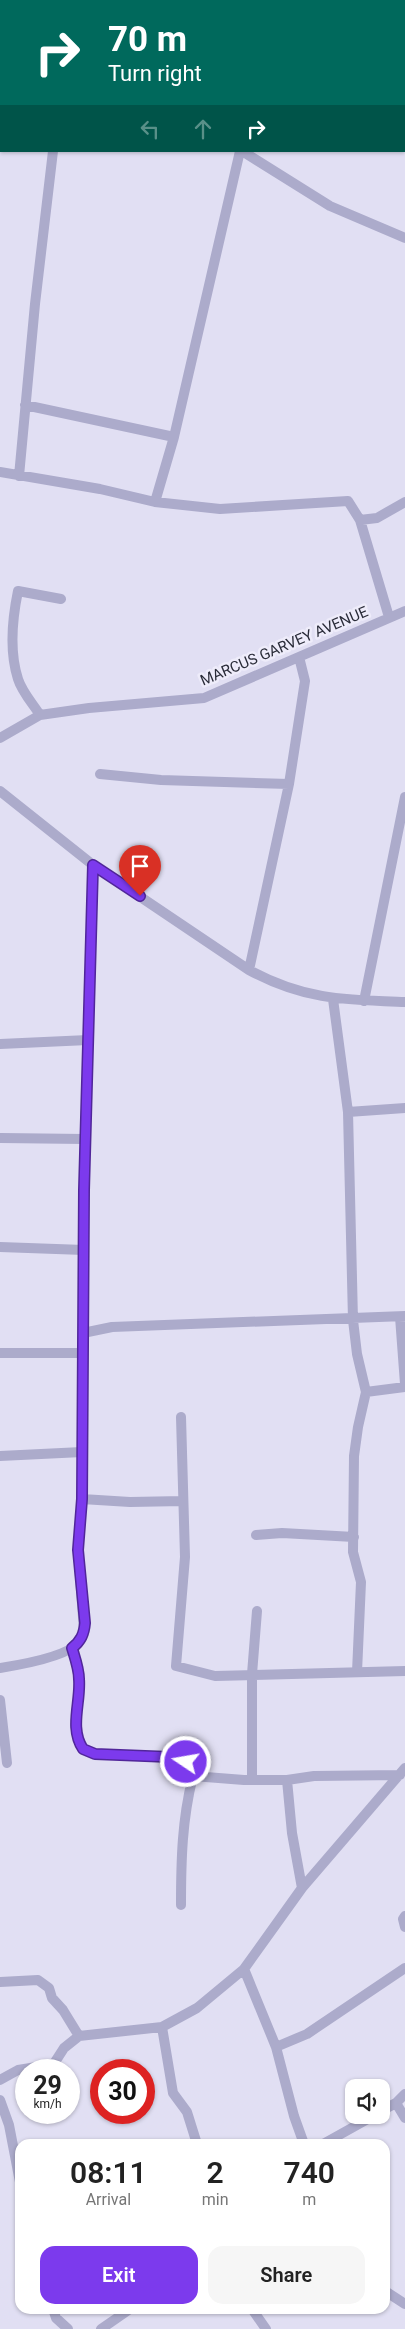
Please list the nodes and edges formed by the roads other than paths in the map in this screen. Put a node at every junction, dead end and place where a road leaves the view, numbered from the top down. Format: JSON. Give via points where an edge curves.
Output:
{"nodes":[{"id":1,"x":53,"y":152,"type":"edge"},
{"id":2,"x":241,"y":152,"type":"edge"},
{"id":3,"x":243,"y":152,"type":"edge"},
{"id":4,"x":405,"y":238,"type":"edge"},
{"id":5,"x":25,"y":405,"type":"junction"},
{"id":6,"x":174,"y":437,"type":"junction"},
{"id":7,"x":0,"y":472,"type":"edge"},
{"id":8,"x":19,"y":476,"type":"junction"},
{"id":9,"x":155,"y":502,"type":"junction"},
{"id":10,"x":405,"y":502,"type":"edge"},
{"id":11,"x":360,"y":520,"type":"junction"},
{"id":12,"x":61,"y":599,"type":"dead end"},
{"id":13,"x":405,"y":611,"type":"edge"},
{"id":14,"x":389,"y":617,"type":"junction"},
{"id":15,"x":299,"y":657,"type":"junction"},
{"id":16,"x":40,"y":715,"type":"junction"},
{"id":17,"x":0,"y":738,"type":"edge"},
{"id":18,"x":100,"y":774,"type":"dead end"},
{"id":19,"x":289,"y":784,"type":"junction"},
{"id":20,"x":0,"y":791,"type":"edge"},
{"id":21,"x":405,"y":797,"type":"edge"},
{"id":22,"x":93,"y":865,"type":"junction"},
{"id":23,"x":250,"y":970,"type":"junction"},
{"id":24,"x":333,"y":999,"type":"junction"},
{"id":25,"x":364,"y":1001,"type":"junction"},
{"id":26,"x":405,"y":1002,"type":"edge"},
{"id":27,"x":88,"y":1040,"type":"junction"},
{"id":28,"x":0,"y":1044,"type":"edge"},
{"id":29,"x":405,"y":1108,"type":"edge"},
{"id":30,"x":348,"y":1112,"type":"junction"},
{"id":31,"x":0,"y":1138,"type":"edge"},
{"id":32,"x":85,"y":1139,"type":"junction"},
{"id":33,"x":0,"y":1247,"type":"edge"},
{"id":34,"x":84,"y":1250,"type":"junction"},
{"id":35,"x":402,"y":1317,"type":"edge"},
{"id":36,"x":353,"y":1320,"type":"junction"},
{"id":37,"x":83,"y":1333,"type":"junction"},
{"id":38,"x":0,"y":1353,"type":"edge"},
{"id":39,"x":82,"y":1353,"type":"junction"},
{"id":40,"x":405,"y":1386,"type":"edge"},
{"id":41,"x":366,"y":1392,"type":"junction"},
{"id":42,"x":180,"y":1417,"type":"dead end"},
{"id":43,"x":82,"y":1452,"type":"junction"},
{"id":44,"x":0,"y":1456,"type":"edge"},
{"id":45,"x":82,"y":1499,"type":"junction"},
{"id":46,"x":183,"y":1501,"type":"junction"},
{"id":47,"x":256,"y":1535,"type":"dead end"},
{"id":48,"x":354,"y":1537,"type":"junction"},
{"id":49,"x":257,"y":1611,"type":"dead end"},
{"id":50,"x":72,"y":1648,"type":"junction"},
{"id":51,"x":0,"y":1668,"type":"edge"},
{"id":52,"x":405,"y":1671,"type":"edge"},
{"id":53,"x":357,"y":1672,"type":"junction"},
{"id":54,"x":252,"y":1674,"type":"junction"},
{"id":55,"x":0,"y":1700,"type":"edge"},
{"id":56,"x":7,"y":1763,"type":"dead end"},
{"id":57,"x":403,"y":1772,"type":"edge"},
{"id":58,"x":193,"y":1776,"type":"junction"},
{"id":59,"x":252,"y":1780,"type":"junction"},
{"id":60,"x":287,"y":1780,"type":"junction"},
{"id":61,"x":302,"y":1888,"type":"junction"},
{"id":62,"x":181,"y":1905,"type":"dead end"},
{"id":63,"x":405,"y":1916,"type":"edge"},
{"id":64,"x":405,"y":1927,"type":"edge"},
{"id":65,"x":405,"y":1968,"type":"edge"},
{"id":66,"x":244,"y":1969,"type":"junction"},
{"id":67,"x":0,"y":1982,"type":"edge"},
{"id":68,"x":162,"y":2026,"type":"junction"},
{"id":69,"x":79,"y":2036,"type":"junction"},
{"id":70,"x":276,"y":2047,"type":"junction"},
{"id":71,"x":0,"y":2080,"type":"edge"},
{"id":72,"x":405,"y":2094,"type":"edge"},
{"id":73,"x":0,"y":2100,"type":"edge"},
{"id":74,"x":396,"y":2103,"type":"junction"},
{"id":75,"x":390,"y":2106,"type":"edge"},
{"id":76,"x":405,"y":2118,"type":"edge"},
{"id":77,"x":359,"y":2124,"type":"edge"},
{"id":78,"x":195,"y":2139,"type":"edge"},
{"id":79,"x":302,"y":2139,"type":"edge"},
{"id":80,"x":332,"y":2139,"type":"edge"},
{"id":81,"x":15,"y":2156,"type":"edge"},
{"id":82,"x":390,"y":2295,"type":"edge"},
{"id":83,"x":405,"y":2304,"type":"edge"},
{"id":84,"x":55,"y":2314,"type":"edge"},
{"id":85,"x":122,"y":2314,"type":"edge"},
{"id":86,"x":256,"y":2314,"type":"edge"},
{"id":87,"x":68,"y":2329,"type":"edge"},
{"id":88,"x":100,"y":2329,"type":"edge"},
{"id":89,"x":266,"y":2329,"type":"edge"}],
"edges":[{"from":1,"to":5,"type":"street"},
{"from":2,"to":6,"type":"street"},
{"from":3,"to":4,"type":"street","via":[[330,206]]},
{"from":5,"to":6,"type":"street"},
{"from":5,"to":8,"type":"street"},
{"from":6,"to":9,"type":"street"},
{"from":7,"to":8,"type":"street"},
{"from":8,"to":9,"type":"street"},
{"from":9,"to":11,"type":"street","via":[[220,509],[348,501]]},
{"from":10,"to":11,"type":"street","via":[[377,518]]},
{"from":11,"to":14,"type":"street"},
{"from":12,"to":16,"type":"street","via":[[18,591],[12,617],[18,681]]},
{"from":13,"to":14,"type":"street","name":"MARCUS GARVEY AVENUE"},
{"from":14,"to":15,"type":"street","name":"MARCUS GARVEY AVENUE"},
{"from":15,"to":16,"type":"street","name":"MARCUS GARVEY AVENUE","via":[[204,698]]},
{"from":15,"to":19,"type":"street","via":[[305,680]]},
{"from":16,"to":17,"type":"street","name":"MARCUS GARVEY AVENUE"},
{"from":18,"to":19,"type":"street","via":[[161,780]]},
{"from":19,"to":23,"type":"street"},
{"from":20,"to":22,"type":"street"},
{"from":21,"to":25,"type":"street"},
{"from":22,"to":23,"type":"street"},
{"from":22,"to":27,"type":"street"},
{"from":23,"to":24,"type":"street","via":[[272,982]]},
{"from":24,"to":25,"type":"street"},
{"from":24,"to":30,"type":"street"},
{"from":25,"to":26,"type":"street"},
{"from":27,"to":28,"type":"street"},
{"from":27,"to":32,"type":"street"},
{"from":29,"to":30,"type":"street"},
{"from":30,"to":36,"type":"street"},
{"from":31,"to":32,"type":"street"},
{"from":32,"to":34,"type":"street"},
{"from":33,"to":34,"type":"street"},
{"from":34,"to":37,"type":"street"},
{"from":35,"to":36,"type":"street"},
{"from":35,"to":40,"type":"street"},
{"from":36,"to":37,"type":"street","via":[[112,1327]]},
{"from":36,"to":41,"type":"street"},
{"from":37,"to":39,"type":"street"},
{"from":38,"to":39,"type":"street"},
{"from":39,"to":43,"type":"street"},
{"from":40,"to":41,"type":"street"},
{"from":41,"to":48,"type":"street","via":[[354,1456]]},
{"from":42,"to":46,"type":"street"},
{"from":43,"to":44,"type":"street"},
{"from":43,"to":45,"type":"street"},
{"from":45,"to":46,"type":"street"},
{"from":45,"to":50,"type":"street","via":[[78,1550],[85,1623],[79,1642]]},
{"from":46,"to":54,"type":"street","via":[[185,1557],[176,1666],[215,1676]]},
{"from":47,"to":48,"type":"street","via":[[282,1533]]},
{"from":48,"to":53,"type":"street","via":[[353,1552],[361,1582]]},
{"from":49,"to":54,"type":"street"},
{"from":50,"to":51,"type":"street","via":[[32,1662]]},
{"from":50,"to":58,"type":"street","via":[[80,1679],[77,1736],[83,1749],[95,1754],[177,1758],[186,1762]]},
{"from":52,"to":53,"type":"street"},
{"from":53,"to":54,"type":"street"},
{"from":54,"to":59,"type":"street"},
{"from":55,"to":56,"type":"street"},
{"from":57,"to":60,"type":"street"},
{"from":57,"to":61,"type":"street"},
{"from":58,"to":59,"type":"street"},
{"from":58,"to":62,"type":"street","via":[[181,1837]]},
{"from":59,"to":60,"type":"street"},
{"from":60,"to":61,"type":"street"},
{"from":61,"to":66,"type":"street"},
{"from":63,"to":64,"type":"street"},
{"from":65,"to":70,"type":"street","via":[[308,2034]]},
{"from":66,"to":68,"type":"street","via":[[197,2008]]},
{"from":66,"to":70,"type":"street"},
{"from":67,"to":69,"type":"street","via":[[38,1980],[49,1988],[52,1998]]},
{"from":68,"to":69,"type":"street"},
{"from":68,"to":78,"type":"street","via":[[173,2093],[187,2112]]},
{"from":69,"to":71,"type":"street","via":[[64,2048],[55,2062],[18,2070]]},
{"from":70,"to":79,"type":"street"},
{"from":72,"to":74,"type":"street"},
{"from":73,"to":81,"type":"street"},
{"from":74,"to":75,"type":"street"},
{"from":74,"to":76,"type":"street"},
{"from":77,"to":80,"type":"street"},
{"from":82,"to":83,"type":"street"},
{"from":84,"to":87,"type":"street"},
{"from":85,"to":88,"type":"street"},
{"from":86,"to":89,"type":"street"}]}
